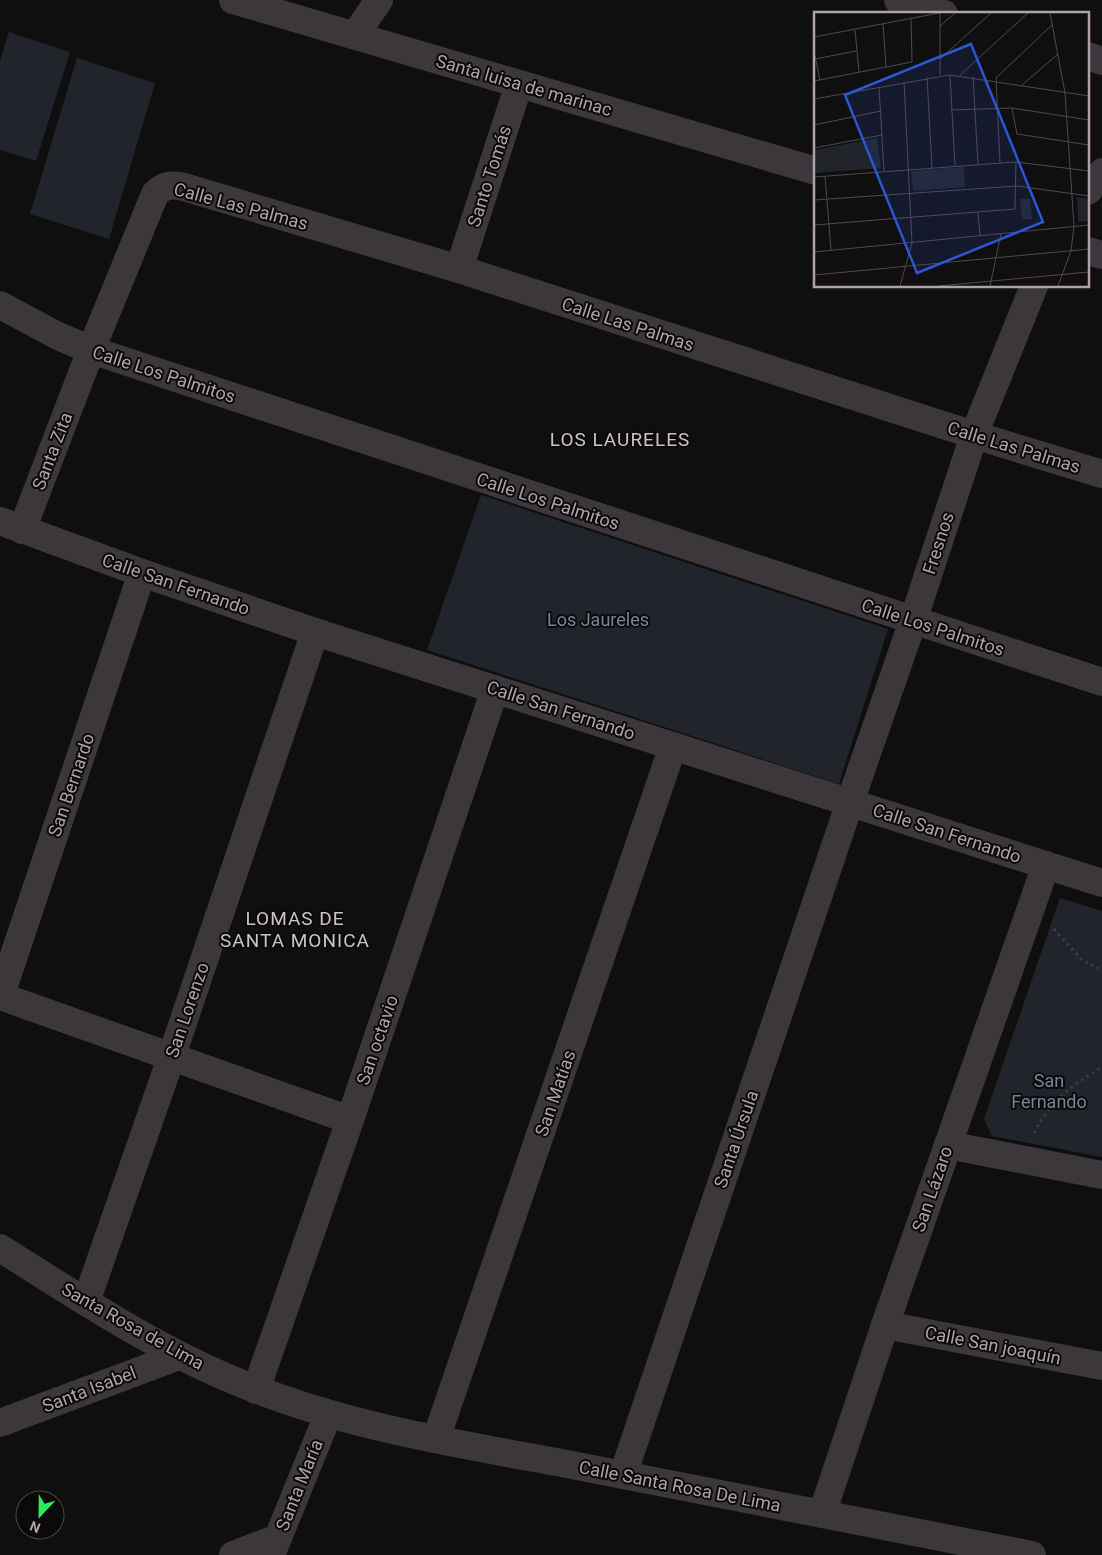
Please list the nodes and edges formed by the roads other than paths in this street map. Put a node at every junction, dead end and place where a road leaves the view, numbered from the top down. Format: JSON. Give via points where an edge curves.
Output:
{"nodes":[{"id":1,"x":233,"y":0,"type":"edge"},
{"id":2,"x":379,"y":0,"type":"edge"},
{"id":3,"x":898,"y":0,"type":"edge"},
{"id":4,"x":937,"y":12,"type":"edge"},
{"id":5,"x":355,"y":35,"type":"junction"},
{"id":6,"x":519,"y":84,"type":"junction"},
{"id":7,"x":814,"y":170,"type":"edge"},
{"id":8,"x":1102,"y":172,"type":"edge"},
{"id":9,"x":1090,"y":188,"type":"edge"},
{"id":10,"x":155,"y":194,"type":"joint"},
{"id":11,"x":1090,"y":252,"type":"edge"},
{"id":12,"x":1102,"y":256,"type":"edge"},
{"id":13,"x":459,"y":269,"type":"junction"},
{"id":14,"x":1033,"y":288,"type":"edge"},
{"id":15,"x":0,"y":305,"type":"edge"},
{"id":16,"x":90,"y":350,"type":"junction"},
{"id":17,"x":974,"y":435,"type":"junction"},
{"id":18,"x":1102,"y":474,"type":"edge"},
{"id":19,"x":11,"y":526,"type":"edge"},
{"id":20,"x":142,"y":573,"type":"junction"},
{"id":21,"x":913,"y":621,"type":"junction"},
{"id":22,"x":315,"y":632,"type":"junction"},
{"id":23,"x":1102,"y":682,"type":"edge"},
{"id":24,"x":495,"y":689,"type":"junction"},
{"id":25,"x":673,"y":746,"type":"junction"},
{"id":26,"x":850,"y":802,"type":"junction"},
{"id":27,"x":1046,"y":865,"type":"junction"},
{"id":28,"x":1102,"y":883,"type":"edge"},
{"id":29,"x":0,"y":997,"type":"edge"},
{"id":30,"x":171,"y":1058,"type":"junction"},
{"id":31,"x":350,"y":1120,"type":"junction"},
{"id":32,"x":948,"y":1145,"type":"junction"},
{"id":33,"x":1102,"y":1175,"type":"edge"},
{"id":34,"x":0,"y":1248,"type":"edge"},
{"id":35,"x":86,"y":1302,"type":"junction"},
{"id":36,"x":885,"y":1325,"type":"junction"},
{"id":37,"x":179,"y":1356,"type":"junction"},
{"id":38,"x":1102,"y":1366,"type":"edge"},
{"id":39,"x":256,"y":1390,"type":"junction"},
{"id":40,"x":328,"y":1415,"type":"junction"},
{"id":41,"x":0,"y":1423,"type":"edge"},
{"id":42,"x":436,"y":1439,"type":"junction"},
{"id":43,"x":623,"y":1475,"type":"junction"},
{"id":44,"x":822,"y":1514,"type":"junction"},
{"id":45,"x":274,"y":1547,"type":"edge"},
{"id":46,"x":233,"y":1555,"type":"edge"},
{"id":47,"x":1032,"y":1555,"type":"edge"}],
"edges":[{"from":1,"to":5,"type":"street","name":"Santa luisa de marinac"},
{"from":2,"to":5,"type":"street"},
{"from":3,"to":4,"type":"street"},
{"from":5,"to":6,"type":"street","name":"Santa luisa de marinac"},
{"from":6,"to":7,"type":"street","name":"Santa luisa de marinac"},
{"from":6,"to":13,"type":"street","name":"Santo Tomás"},
{"from":8,"to":9,"type":"street"},
{"from":10,"to":13,"type":"street","name":"Calle Las Palmas","via":[[172,184]]},
{"from":10,"to":16,"type":"street","name":"Santa Zita"},
{"from":11,"to":12,"type":"street"},
{"from":13,"to":17,"type":"street","name":"Calle Las Palmas"},
{"from":14,"to":17,"type":"street","name":"Fresnos"},
{"from":15,"to":16,"type":"street","name":"Calle Los Palmitos"},
{"from":16,"to":19,"type":"street","name":"Santa Zita"},
{"from":16,"to":21,"type":"street","name":"Calle Los Palmitos"},
{"from":17,"to":18,"type":"street","name":"Calle Las Palmas"},
{"from":17,"to":21,"type":"street","name":"Fresnos"},
{"from":19,"to":20,"type":"street","name":"Calle San Fernando"},
{"from":20,"to":22,"type":"street","name":"Calle San Fernando"},
{"from":20,"to":29,"type":"street","name":"San Bernardo"},
{"from":21,"to":23,"type":"street","name":"Calle Los Palmitos"},
{"from":21,"to":26,"type":"street","name":"Fresnos"},
{"from":22,"to":24,"type":"street","name":"Calle San Fernando"},
{"from":22,"to":30,"type":"street","name":"San Lorenzo"},
{"from":24,"to":25,"type":"street","name":"Calle San Fernando"},
{"from":24,"to":31,"type":"street","name":"San octavio"},
{"from":25,"to":26,"type":"street","name":"Calle San Fernando"},
{"from":25,"to":42,"type":"street","name":"San Matías"},
{"from":26,"to":27,"type":"street","name":"Calle San Fernando"},
{"from":26,"to":43,"type":"street","name":"Santa Úrsula"},
{"from":27,"to":28,"type":"street","name":"Calle San Fernando"},
{"from":27,"to":32,"type":"street","name":"San Lázaro"},
{"from":29,"to":30,"type":"street"},
{"from":30,"to":31,"type":"street"},
{"from":30,"to":35,"type":"street","name":"San Lorenzo"},
{"from":31,"to":39,"type":"street","name":"San octavio"},
{"from":32,"to":33,"type":"street"},
{"from":32,"to":36,"type":"street","name":"San Lázaro"},
{"from":34,"to":35,"type":"street","name":"Santa Rosa de Lima"},
{"from":35,"to":37,"type":"street","name":"Santa Rosa de Lima"},
{"from":36,"to":38,"type":"street","name":"Calle San joaquín"},
{"from":36,"to":44,"type":"street","name":"San Lázaro"},
{"from":37,"to":39,"type":"street","name":"Santa Rosa de Lima"},
{"from":37,"to":41,"type":"street","name":"Santa Isabel"},
{"from":39,"to":40,"type":"street","name":"Santa Rosa de Lima"},
{"from":40,"to":42,"type":"street","name":"Calle Santa Rosa De Lima"},
{"from":40,"to":45,"type":"street","name":"Santa María"},
{"from":42,"to":43,"type":"street","name":"Calle Santa Rosa De Lima"},
{"from":43,"to":44,"type":"street","name":"Calle Santa Rosa De Lima"},
{"from":44,"to":47,"type":"street","name":"Calle Santa Rosa De Lima"},
{"from":45,"to":46,"type":"street"}]}
